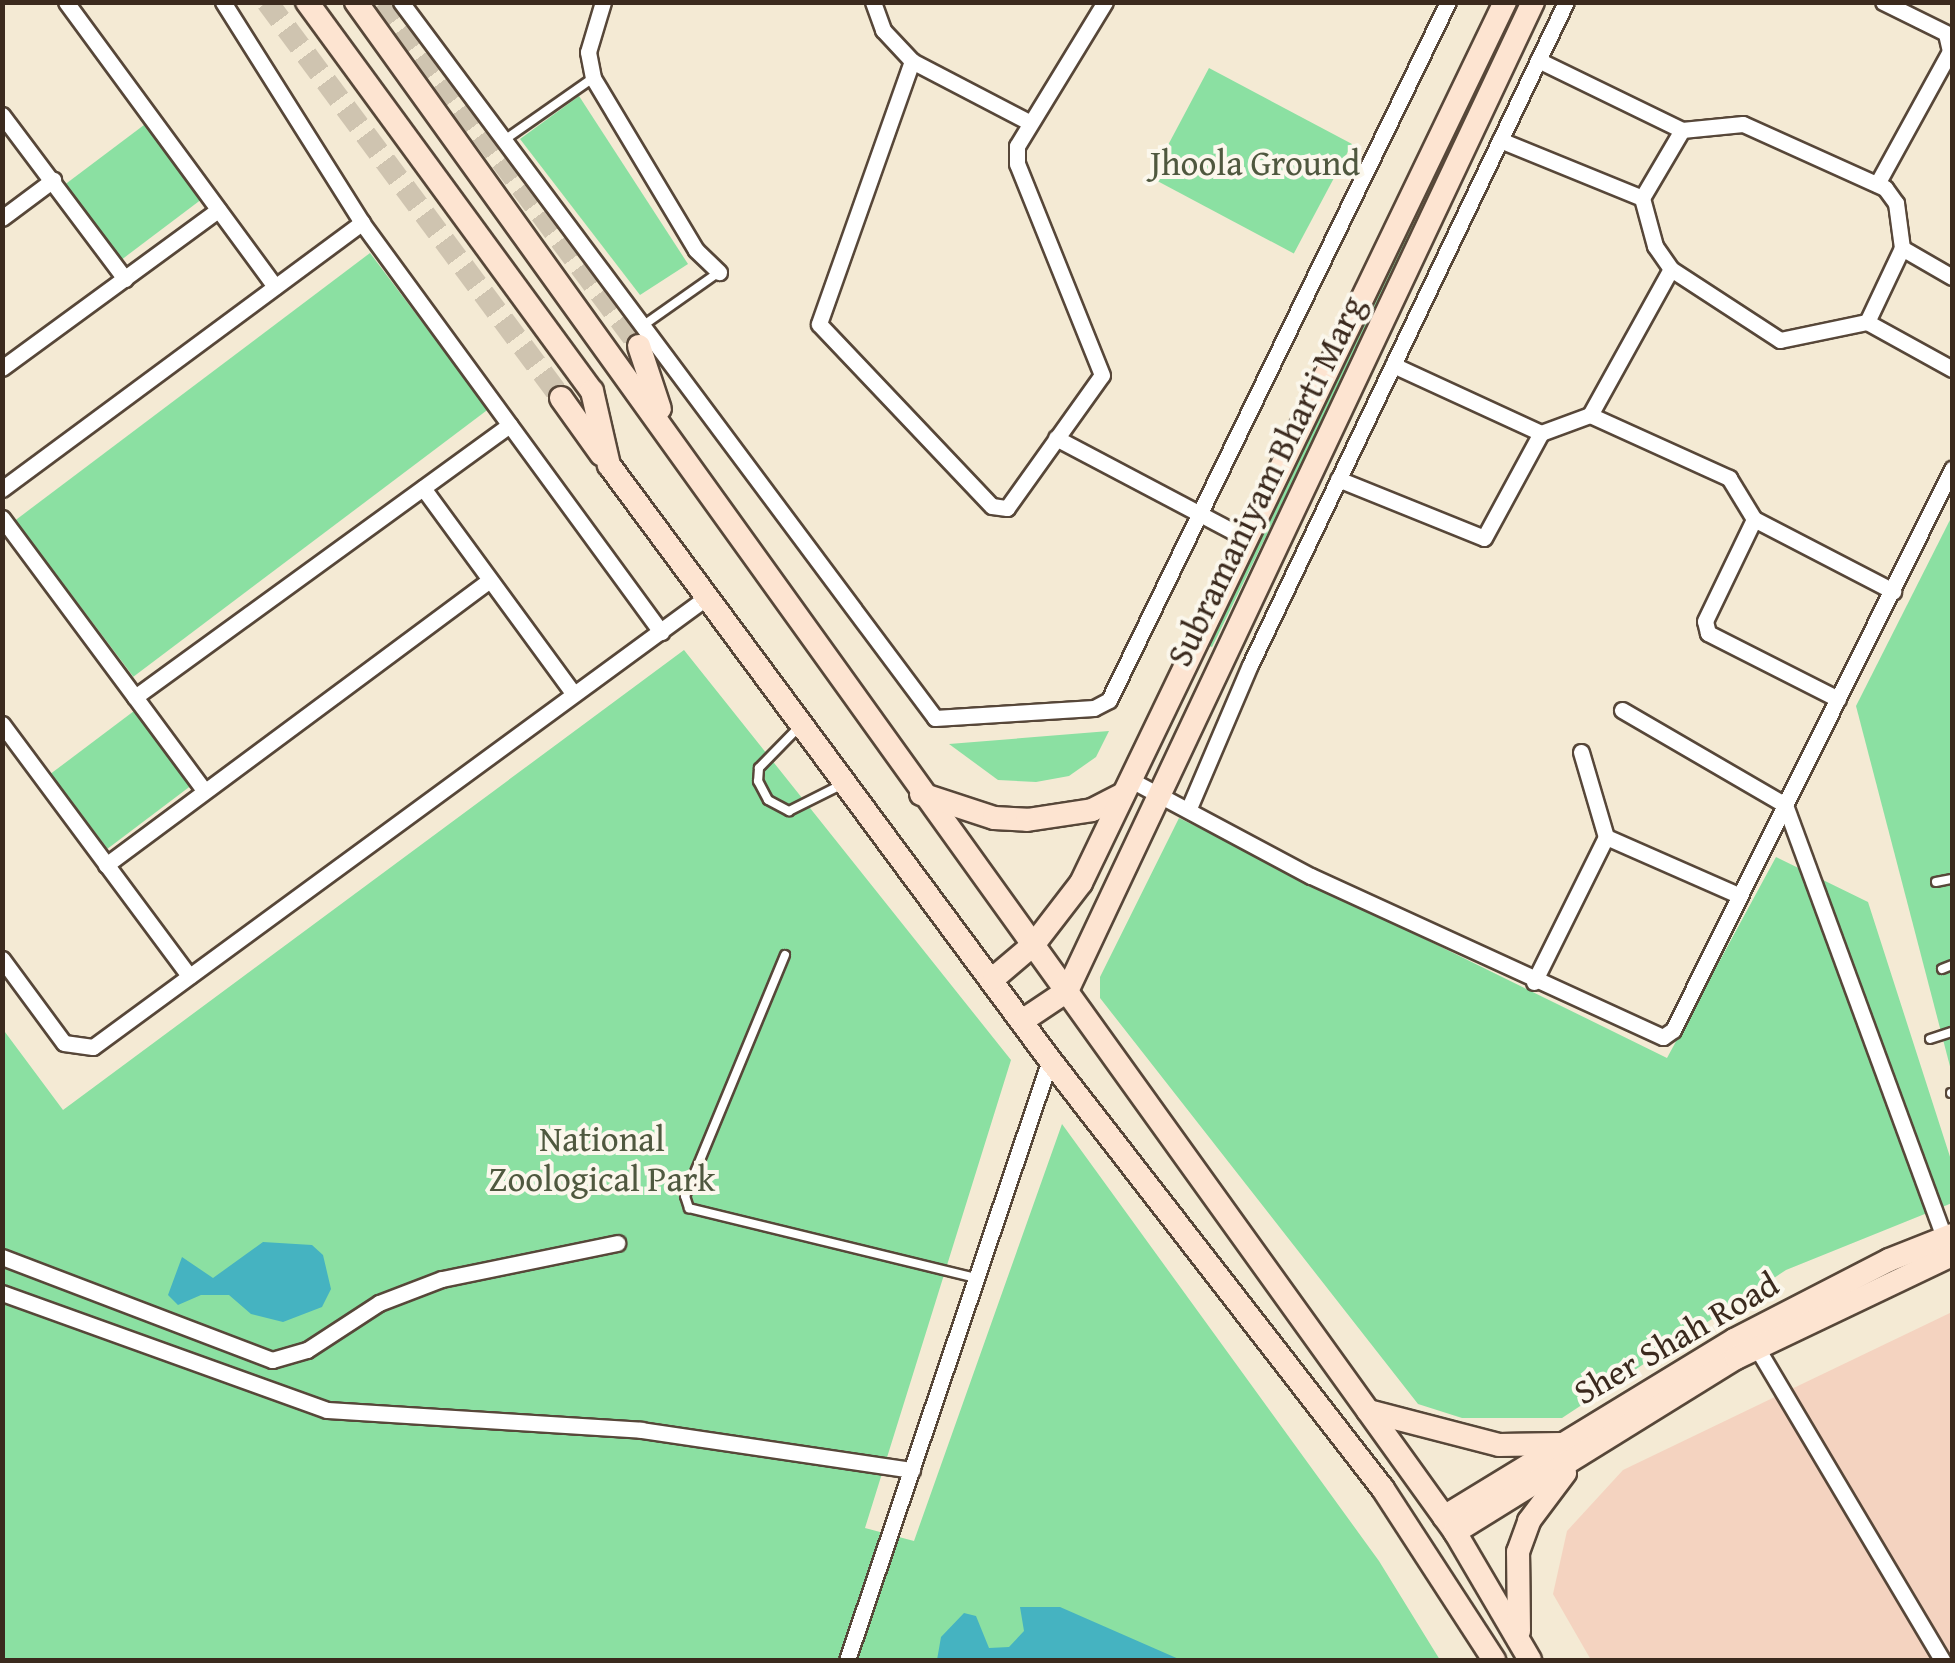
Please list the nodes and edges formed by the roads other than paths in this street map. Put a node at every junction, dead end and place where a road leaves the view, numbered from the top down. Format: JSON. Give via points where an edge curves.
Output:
{"nodes":[{"id":1,"x":66,"y":2,"type":"edge"},
{"id":2,"x":223,"y":2,"type":"edge"},
{"id":3,"x":307,"y":2,"type":"edge"},
{"id":4,"x":356,"y":2,"type":"edge"},
{"id":5,"x":401,"y":2,"type":"edge"},
{"id":6,"x":603,"y":2,"type":"edge"},
{"id":7,"x":873,"y":2,"type":"edge"},
{"id":8,"x":1105,"y":2,"type":"edge"},
{"id":9,"x":1448,"y":2,"type":"edge"},
{"id":10,"x":1505,"y":2,"type":"edge"},
{"id":11,"x":1533,"y":2,"type":"edge"},
{"id":12,"x":1566,"y":2,"type":"edge"},
{"id":13,"x":1883,"y":2,"type":"edge"},
{"id":14,"x":1950,"y":36,"type":"edge"},
{"id":15,"x":912,"y":60,"type":"junction"},
{"id":16,"x":1538,"y":60,"type":"junction"},
{"id":17,"x":593,"y":78,"type":"junction"},
{"id":18,"x":2,"y":114,"type":"edge"},
{"id":19,"x":1027,"y":121,"type":"junction"},
{"id":20,"x":1682,"y":130,"type":"junction"},
{"id":21,"x":1500,"y":140,"type":"junction"},
{"id":22,"x":502,"y":141,"type":"junction"},
{"id":23,"x":54,"y":180,"type":"junction"},
{"id":24,"x":1877,"y":184,"type":"junction"},
{"id":25,"x":1642,"y":198,"type":"junction"},
{"id":26,"x":218,"y":210,"type":"junction"},
{"id":27,"x":2,"y":218,"type":"edge"},
{"id":28,"x":362,"y":223,"type":"junction"},
{"id":29,"x":1902,"y":248,"type":"junction"},
{"id":30,"x":1671,"y":269,"type":"junction"},
{"id":31,"x":719,"y":272,"type":"joint"},
{"id":32,"x":1952,"y":277,"type":"edge"},
{"id":33,"x":125,"y":279,"type":"junction"},
{"id":34,"x":275,"y":287,"type":"junction"},
{"id":35,"x":1867,"y":322,"type":"junction"},
{"id":36,"x":639,"y":337,"type":"junction"},
{"id":37,"x":1392,"y":366,"type":"junction"},
{"id":38,"x":2,"y":368,"type":"edge"},
{"id":39,"x":1952,"y":369,"type":"edge"},
{"id":40,"x":561,"y":398,"type":"tunnel mouth"},
{"id":41,"x":1590,"y":415,"type":"junction"},
{"id":42,"x":510,"y":424,"type":"junction"},
{"id":43,"x":668,"y":430,"type":"junction"},
{"id":44,"x":1541,"y":433,"type":"junction"},
{"id":45,"x":1056,"y":438,"type":"junction"},
{"id":46,"x":610,"y":465,"type":"junction"},
{"id":47,"x":1952,"y":468,"type":"edge"},
{"id":48,"x":1338,"y":479,"type":"junction"},
{"id":49,"x":2,"y":488,"type":"edge"},
{"id":50,"x":422,"y":488,"type":"junction"},
{"id":51,"x":1199,"y":514,"type":"junction"},
{"id":52,"x":2,"y":518,"type":"edge"},
{"id":53,"x":1754,"y":519,"type":"junction"},
{"id":54,"x":1246,"y":538,"type":"junction"},
{"id":55,"x":490,"y":580,"type":"junction"},
{"id":56,"x":1893,"y":591,"type":"junction"},
{"id":57,"x":707,"y":597,"type":"junction"},
{"id":58,"x":661,"y":632,"type":"junction"},
{"id":59,"x":574,"y":694,"type":"junction"},
{"id":60,"x":134,"y":698,"type":"junction"},
{"id":61,"x":1838,"y":699,"type":"junction"},
{"id":62,"x":1622,"y":710,"type":"dead end"},
{"id":63,"x":802,"y":723,"type":"junction"},
{"id":64,"x":2,"y":724,"type":"edge"},
{"id":65,"x":1581,"y":752,"type":"dead end"},
{"id":66,"x":847,"y":782,"type":"junction"},
{"id":67,"x":1126,"y":786,"type":"junction"},
{"id":68,"x":203,"y":789,"type":"junction"},
{"id":69,"x":1157,"y":792,"type":"junction"},
{"id":70,"x":921,"y":794,"type":"junction"},
{"id":71,"x":1785,"y":805,"type":"junction"},
{"id":72,"x":1188,"y":808,"type":"junction"},
{"id":73,"x":1606,"y":837,"type":"junction"},
{"id":74,"x":106,"y":865,"type":"junction"},
{"id":75,"x":1952,"y":879,"type":"edge"},
{"id":76,"x":1936,"y":882,"type":"dead end"},
{"id":77,"x":1738,"y":895,"type":"junction"},
{"id":78,"x":1034,"y":944,"type":"junction"},
{"id":79,"x":785,"y":955,"type":"dead end"},
{"id":80,"x":2,"y":958,"type":"edge"},
{"id":81,"x":1952,"y":965,"type":"edge"},
{"id":82,"x":1942,"y":968,"type":"dead end"},
{"id":83,"x":190,"y":976,"type":"junction"},
{"id":84,"x":994,"y":978,"type":"junction"},
{"id":85,"x":1534,"y":982,"type":"junction"},
{"id":86,"x":1066,"y":991,"type":"junction"},
{"id":87,"x":1025,"y":1019,"type":"junction"},
{"id":88,"x":1952,"y":1032,"type":"edge"},
{"id":89,"x":1930,"y":1039,"type":"dead end"},
{"id":90,"x":1050,"y":1060,"type":"junction"},
{"id":91,"x":617,"y":1243,"type":"dead end"},
{"id":92,"x":1950,"y":1243,"type":"edge"},
{"id":93,"x":2,"y":1256,"type":"edge"},
{"id":94,"x":976,"y":1278,"type":"junction"},
{"id":95,"x":2,"y":1293,"type":"edge"},
{"id":96,"x":1756,"y":1348,"type":"junction"},
{"id":97,"x":1368,"y":1411,"type":"junction"},
{"id":98,"x":1566,"y":1444,"type":"junction"},
{"id":99,"x":1594,"y":1448,"type":"junction"},
{"id":100,"x":912,"y":1470,"type":"junction"},
{"id":101,"x":1482,"y":1504,"type":"junction"},
{"id":102,"x":1449,"y":1525,"type":"junction"},
{"id":103,"x":1526,"y":1655,"type":"edge"},
{"id":104,"x":847,"y":1660,"type":"edge"},
{"id":105,"x":1494,"y":1660,"type":"edge"},
{"id":106,"x":1942,"y":1660,"type":"edge"}],
"edges":[{"from":1,"to":26,"type":"street"},
{"from":2,"to":28,"type":"street"},
{"from":3,"to":46,"type":"main road","via":[[592,391]]},
{"from":4,"to":43,"type":"main road"},
{"from":5,"to":22,"type":"street"},
{"from":6,"to":17,"type":"street","via":[[588,52]]},
{"from":7,"to":15,"type":"street","via":[[882,30]]},
{"from":8,"to":19,"type":"street"},
{"from":9,"to":51,"type":"street"},
{"from":10,"to":54,"type":"main road","name":"Subramaniyam Bharti Marg"},
{"from":11,"to":69,"type":"main road","name":"Subramaniyam Bharti Marg"},
{"from":12,"to":16,"type":"street"},
{"from":13,"to":14,"type":"street"},
{"from":14,"to":24,"type":"street","via":[[1950,51]]},
{"from":15,"to":19,"type":"street"},
{"from":15,"to":45,"type":"street","via":[[819,324],[1000,509],[1016,502]]},
{"from":16,"to":20,"type":"street"},
{"from":16,"to":21,"type":"street"},
{"from":17,"to":22,"type":"lane"},
{"from":17,"to":31,"type":"street","via":[[696,250]]},
{"from":18,"to":23,"type":"street"},
{"from":19,"to":45,"type":"street","via":[[1017,164],[1102,370]]},
{"from":20,"to":24,"type":"street","via":[[1743,124]]},
{"from":20,"to":25,"type":"street"},
{"from":21,"to":25,"type":"street"},
{"from":21,"to":37,"type":"street"},
{"from":22,"to":36,"type":"street"},
{"from":23,"to":27,"type":"street"},
{"from":23,"to":33,"type":"street"},
{"from":24,"to":29,"type":"street","via":[[1896,204]]},
{"from":25,"to":30,"type":"street","via":[[1656,246]]},
{"from":26,"to":33,"type":"street"},
{"from":26,"to":34,"type":"street"},
{"from":28,"to":34,"type":"street"},
{"from":28,"to":42,"type":"street"},
{"from":29,"to":32,"type":"street"},
{"from":29,"to":35,"type":"street"},
{"from":30,"to":35,"type":"street","via":[[1780,340]]},
{"from":30,"to":41,"type":"street"},
{"from":31,"to":36,"type":"lane"},
{"from":33,"to":38,"type":"street"},
{"from":34,"to":49,"type":"street"},
{"from":35,"to":39,"type":"street"},
{"from":36,"to":43,"type":"main road"},
{"from":36,"to":51,"type":"street","via":[[929,716],[1102,706]]},
{"from":37,"to":44,"type":"street"},
{"from":37,"to":48,"type":"street"},
{"from":40,"to":46,"type":"main road"},
{"from":41,"to":44,"type":"street"},
{"from":41,"to":53,"type":"street","via":[[1729,478]]},
{"from":42,"to":50,"type":"street"},
{"from":42,"to":58,"type":"street"},
{"from":43,"to":70,"type":"main road"},
{"from":44,"to":48,"type":"street","via":[[1484,538]]},
{"from":45,"to":51,"type":"street"},
{"from":46,"to":57,"type":"main road"},
{"from":47,"to":56,"type":"street"},
{"from":48,"to":72,"type":"street"},
{"from":50,"to":55,"type":"street"},
{"from":50,"to":60,"type":"street"},
{"from":51,"to":54,"type":"street"},
{"from":52,"to":60,"type":"street"},
{"from":53,"to":56,"type":"street"},
{"from":53,"to":61,"type":"street","via":[[1705,621],[1708,633]]},
{"from":54,"to":67,"type":"main road","name":"Subramaniyam Bharti Marg"},
{"from":55,"to":59,"type":"street"},
{"from":55,"to":68,"type":"street"},
{"from":56,"to":61,"type":"street"},
{"from":57,"to":58,"type":"street"},
{"from":57,"to":63,"type":"main road"},
{"from":58,"to":59,"type":"street"},
{"from":59,"to":83,"type":"street"},
{"from":60,"to":68,"type":"street"},
{"from":61,"to":71,"type":"street"},
{"from":62,"to":71,"type":"street"},
{"from":63,"to":66,"type":"main road"},
{"from":63,"to":66,"type":"lane","via":[[760,768],[758,781],[768,800],[789,811]]},
{"from":64,"to":74,"type":"street"},
{"from":65,"to":73,"type":"street"},
{"from":66,"to":84,"type":"main road"},
{"from":67,"to":69,"type":"street"},
{"from":67,"to":70,"type":"main road","via":[[1092,810],[1027,820],[994,818]]},
{"from":67,"to":78,"type":"main road","name":"Subramaniyam Bharti Marg","via":[[1069,904]]},
{"from":68,"to":74,"type":"street"},
{"from":69,"to":72,"type":"street"},
{"from":69,"to":86,"type":"main road","name":"Subramaniyam Bharti Marg"},
{"from":70,"to":78,"type":"main road"},
{"from":71,"to":77,"type":"street"},
{"from":71,"to":92,"type":"street"},
{"from":72,"to":85,"type":"street","via":[[1312,876]]},
{"from":73,"to":77,"type":"street"},
{"from":73,"to":85,"type":"street"},
{"from":74,"to":83,"type":"street"},
{"from":75,"to":76,"type":"lane"},
{"from":77,"to":85,"type":"street","via":[[1673,1030],[1663,1037]]},
{"from":78,"to":84,"type":"main road","name":"Subramaniyam Bharti Marg"},
{"from":78,"to":86,"type":"main road"},
{"from":79,"to":94,"type":"lane","via":[[685,1196],[689,1208]]},
{"from":80,"to":83,"type":"street","via":[[64,1043],[82,1050]]},
{"from":81,"to":82,"type":"lane"},
{"from":84,"to":87,"type":"main road"},
{"from":86,"to":87,"type":"main road"},
{"from":86,"to":97,"type":"main road"},
{"from":87,"to":90,"type":"main road"},
{"from":88,"to":89,"type":"lane"},
{"from":90,"to":94,"type":"street"},
{"from":90,"to":105,"type":"main road","via":[[1383,1488]]},
{"from":91,"to":93,"type":"street","via":[[442,1280],[378,1303],[306,1350],[272,1360]]},
{"from":92,"to":96,"type":"main road","name":"Sher Shah Road"},
{"from":92,"to":98,"type":"main road","name":"Sher Shah Road","via":[[1734,1340]]},
{"from":94,"to":100,"type":"street"},
{"from":95,"to":100,"type":"street","via":[[327,1410],[641,1430]]},
{"from":96,"to":99,"type":"main road","name":"Sher Shah Road"},
{"from":96,"to":106,"type":"street"},
{"from":97,"to":98,"type":"main road","via":[[1499,1445]]},
{"from":97,"to":102,"type":"main road"},
{"from":98,"to":101,"type":"main road","name":"Sher Shah Road"},
{"from":99,"to":101,"type":"main road","name":"Sher Shah Road"},
{"from":99,"to":103,"type":"main road","via":[[1546,1493],[1518,1552],[1514,1584]]},
{"from":100,"to":104,"type":"street"},
{"from":101,"to":102,"type":"main road","name":"Sher Shah Road"},
{"from":102,"to":103,"type":"main road"}]}
